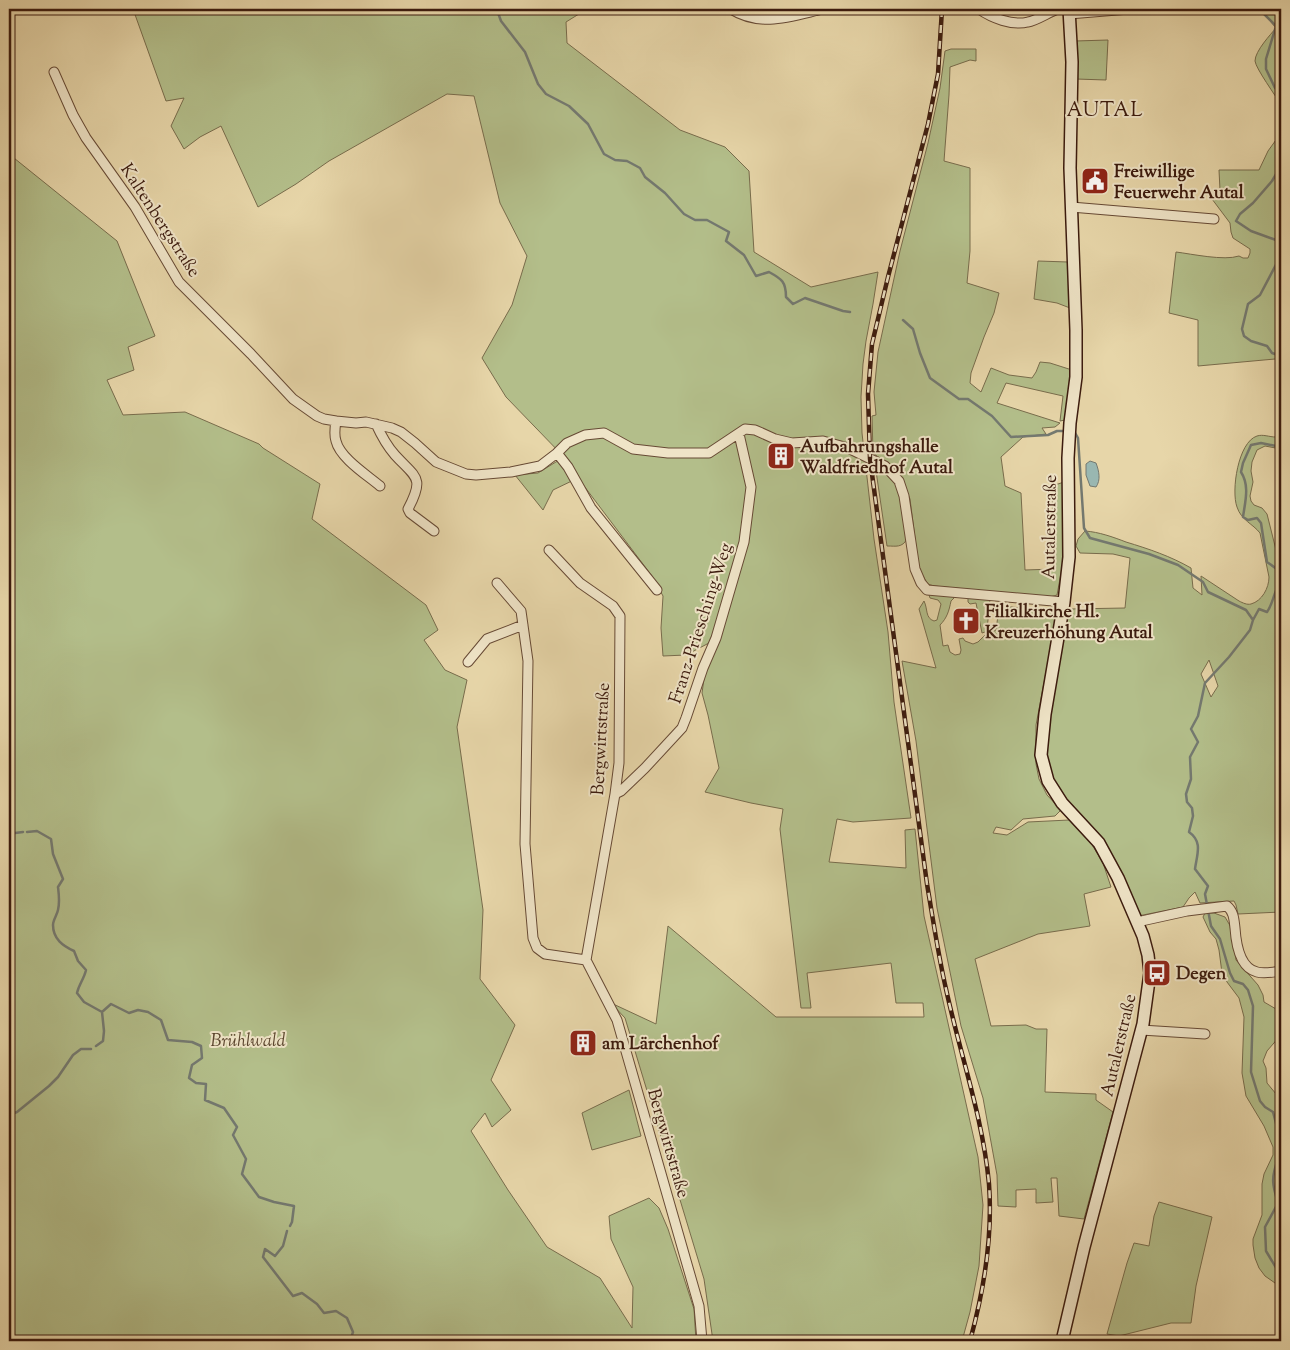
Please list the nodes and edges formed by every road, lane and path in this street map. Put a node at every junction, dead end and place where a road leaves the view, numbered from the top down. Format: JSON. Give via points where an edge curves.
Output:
{"nodes":[{"id":1,"x":731,"y":9,"type":"edge"},
{"id":2,"x":823,"y":9,"type":"edge"},
{"id":3,"x":979,"y":9,"type":"edge"},
{"id":4,"x":1058,"y":9,"type":"edge"},
{"id":5,"x":1129,"y":9,"type":"edge"},
{"id":6,"x":1069,"y":11,"type":"edge"},
{"id":7,"x":54,"y":72,"type":"dead end"},
{"id":8,"x":1071,"y":207,"type":"junction"},
{"id":9,"x":1214,"y":219,"type":"dead end"},
{"id":10,"x":336,"y":420,"type":"junction"},
{"id":11,"x":376,"y":424,"type":"junction"},
{"id":12,"x":739,"y":434,"type":"junction"},
{"id":13,"x":557,"y":453,"type":"junction"},
{"id":14,"x":380,"y":486,"type":"dead end"},
{"id":15,"x":434,"y":531,"type":"dead end"},
{"id":16,"x":549,"y":550,"type":"dead end"},
{"id":17,"x":497,"y":583,"type":"dead end"},
{"id":18,"x":657,"y":590,"type":"dead end"},
{"id":19,"x":1064,"y":602,"type":"junction"},
{"id":20,"x":523,"y":625,"type":"junction"},
{"id":21,"x":468,"y":662,"type":"dead end"},
{"id":22,"x":615,"y":794,"type":"junction"},
{"id":23,"x":1137,"y":922,"type":"junction"},
{"id":24,"x":586,"y":960,"type":"junction"},
{"id":25,"x":1281,"y":971,"type":"edge"},
{"id":26,"x":1142,"y":1030,"type":"junction"},
{"id":27,"x":1205,"y":1034,"type":"dead end"},
{"id":28,"x":1062,"y":1338,"type":"edge"},
{"id":29,"x":702,"y":1341,"type":"edge"}],
"edges":[{"from":1,"to":2,"type":"street","via":[[749,17],[771,20]]},
{"from":3,"to":4,"type":"street","via":[[1005,21],[1023,23]]},
{"from":5,"to":6,"type":"street"},
{"from":6,"to":8,"type":"main road","name":"Autalerstraße"},
{"from":7,"to":10,"type":"street","name":"Kaltenbergstraße","via":[[86,138],[135,207],[180,282],[293,399],[317,416]]},
{"from":8,"to":9,"type":"street"},
{"from":8,"to":19,"type":"main road","name":"Autalerstraße","via":[[1077,354],[1069,438],[1069,557]]},
{"from":10,"to":11,"type":"street","name":"Kaltenbergstraße"},
{"from":10,"to":14,"type":"street","via":[[335,439],[344,456]]},
{"from":11,"to":13,"type":"street","name":"Kaltenbergstraße","via":[[401,432],[436,462],[466,474],[511,472],[540,466]]},
{"from":11,"to":15,"type":"street","via":[[394,454],[416,476],[417,487],[408,509],[410,513]]},
{"from":12,"to":13,"type":"street","name":"Kaltenbergstraße","via":[[709,453],[633,449],[604,433],[585,435],[566,443]]},
{"from":12,"to":19,"type":"street","via":[[745,429],[792,443],[822,441],[848,448],[885,466],[899,481],[915,569],[927,590]]},
{"from":12,"to":22,"type":"street","name":"Franz-Priesching-Weg","via":[[751,487],[744,542],[716,638],[682,728],[645,768]]},
{"from":13,"to":18,"type":"street","via":[[591,508]]},
{"from":16,"to":22,"type":"street","name":"Bergwirtstraße","via":[[580,583],[613,606],[620,616],[619,763]]},
{"from":17,"to":20,"type":"street","via":[[521,611]]},
{"from":19,"to":23,"type":"main road","name":"Autalerstraße","via":[[1041,755],[1048,781],[1062,803],[1098,844],[1118,878]]},
{"from":20,"to":21,"type":"street","via":[[487,639]]},
{"from":20,"to":24,"type":"street","via":[[528,661],[525,844],[533,938],[545,954]]},
{"from":22,"to":24,"type":"street","name":"Bergwirtstraße"},
{"from":23,"to":25,"type":"street","via":[[1227,906],[1233,916],[1237,946],[1247,966],[1256,972]]},
{"from":23,"to":26,"type":"main road","name":"Autalerstraße","via":[[1148,955],[1150,973]]},
{"from":24,"to":29,"type":"street","name":"Bergwirtstraße","via":[[617,1020],[699,1306]]},
{"from":26,"to":27,"type":"street"},
{"from":26,"to":28,"type":"main road","name":"Autalerstraße"}]}
